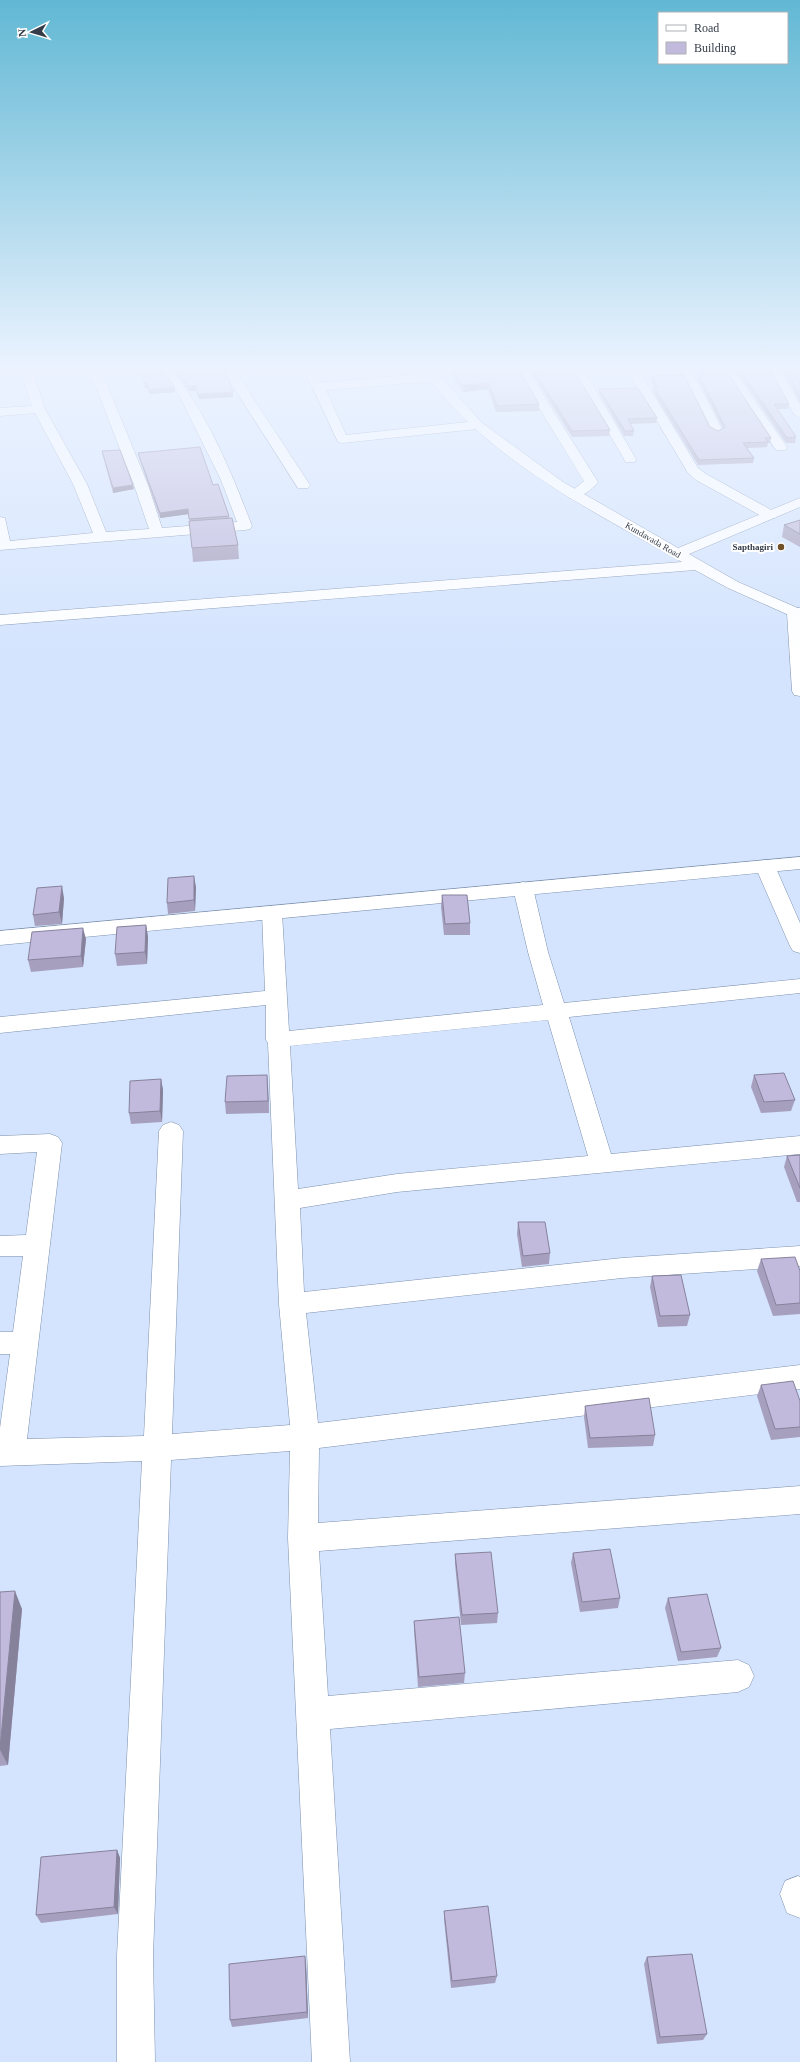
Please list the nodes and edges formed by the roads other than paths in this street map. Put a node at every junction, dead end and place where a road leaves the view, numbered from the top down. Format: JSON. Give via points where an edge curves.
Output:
{"nodes":[{"id":1,"x":70,"y":465,"type":"edge"},
{"id":2,"x":133,"y":465,"type":"edge"},
{"id":3,"x":221,"y":465,"type":"edge"},
{"id":4,"x":289,"y":465,"type":"edge"},
{"id":5,"x":531,"y":465,"type":"edge"},
{"id":6,"x":581,"y":465,"type":"edge"},
{"id":7,"x":690,"y":465,"type":"edge"},
{"id":8,"x":302,"y":485,"type":"dead end"},
{"id":9,"x":574,"y":495,"type":"junction"},
{"id":10,"x":800,"y":502,"type":"edge"},
{"id":11,"x":770,"y":515,"type":"junction"},
{"id":12,"x":0,"y":521,"type":"edge"},
{"id":13,"x":157,"y":533,"type":"junction"},
{"id":14,"x":101,"y":538,"type":"junction"},
{"id":15,"x":2,"y":545,"type":"edge"},
{"id":16,"x":678,"y":553,"type":"junction"},
{"id":17,"x":698,"y":565,"type":"junction"},
{"id":18,"x":798,"y":614,"type":"edge"},
{"id":19,"x":0,"y":620,"type":"edge"},
{"id":20,"x":800,"y":691,"type":"edge"},
{"id":21,"x":800,"y":863,"type":"edge"},
{"id":22,"x":766,"y":866,"type":"junction"},
{"id":23,"x":523,"y":888,"type":"junction"},
{"id":24,"x":272,"y":913,"type":"junction"},
{"id":25,"x":0,"y":938,"type":"edge"},
{"id":26,"x":800,"y":946,"type":"edge"},
{"id":27,"x":800,"y":986,"type":"edge"},
{"id":28,"x":275,"y":997,"type":"junction"},
{"id":29,"x":558,"y":1012,"type":"junction"},
{"id":30,"x":0,"y":1025,"type":"edge"},
{"id":31,"x":277,"y":1040,"type":"junction"},
{"id":32,"x":171,"y":1131,"type":"dead end"},
{"id":33,"x":0,"y":1145,"type":"edge"},
{"id":34,"x":800,"y":1145,"type":"edge"},
{"id":35,"x":602,"y":1163,"type":"junction"},
{"id":36,"x":286,"y":1201,"type":"junction"},
{"id":37,"x":37,"y":1245,"type":"junction"},
{"id":38,"x":0,"y":1246,"type":"edge"},
{"id":39,"x":800,"y":1256,"type":"edge"},
{"id":40,"x":292,"y":1304,"type":"junction"},
{"id":41,"x":12,"y":1343,"type":"edge"},
{"id":42,"x":800,"y":1377,"type":"edge"},
{"id":43,"x":305,"y":1437,"type":"junction"},
{"id":44,"x":157,"y":1448,"type":"junction"},
{"id":45,"x":5,"y":1453,"type":"edge"},
{"id":46,"x":800,"y":1500,"type":"edge"},
{"id":47,"x":303,"y":1538,"type":"junction"},
{"id":48,"x":738,"y":1676,"type":"dead end"},
{"id":49,"x":313,"y":1714,"type":"junction"},
{"id":50,"x":136,"y":2062,"type":"edge"},
{"id":51,"x":331,"y":2062,"type":"edge"}],
"edges":[{"from":1,"to":14,"type":"street","via":[[80,484]]},
{"from":2,"to":13,"type":"street"},
{"from":3,"to":13,"type":"street","via":[[245,526]]},
{"from":4,"to":8,"type":"street"},
{"from":5,"to":9,"type":"street","name":"Kundavada Road"},
{"from":6,"to":9,"type":"street","via":[[591,482]]},
{"from":7,"to":11,"type":"street","via":[[701,477]]},
{"from":9,"to":16,"type":"street","name":"Kundavada Road"},
{"from":10,"to":11,"type":"street"},
{"from":11,"to":16,"type":"street"},
{"from":12,"to":15,"type":"street"},
{"from":13,"to":14,"type":"street"},
{"from":14,"to":15,"type":"street"},
{"from":16,"to":17,"type":"street","name":"Kundavada Road"},
{"from":17,"to":18,"type":"street","name":"Kundavada Road","via":[[733,585]]},
{"from":17,"to":19,"type":"street"},
{"from":18,"to":20,"type":"street"},
{"from":21,"to":22,"type":"street"},
{"from":22,"to":23,"type":"street"},
{"from":22,"to":26,"type":"street"},
{"from":23,"to":24,"type":"street"},
{"from":23,"to":29,"type":"street","via":[[538,952]]},
{"from":24,"to":25,"type":"street"},
{"from":24,"to":28,"type":"street"},
{"from":27,"to":29,"type":"street"},
{"from":28,"to":30,"type":"street"},
{"from":28,"to":31,"type":"street"},
{"from":29,"to":31,"type":"street"},
{"from":29,"to":35,"type":"street"},
{"from":31,"to":36,"type":"street"},
{"from":32,"to":44,"type":"street"},
{"from":33,"to":37,"type":"street","via":[[50,1142]]},
{"from":34,"to":35,"type":"street"},
{"from":35,"to":36,"type":"street","via":[[397,1183]]},
{"from":36,"to":40,"type":"street"},
{"from":37,"to":38,"type":"street"},
{"from":37,"to":41,"type":"street"},
{"from":39,"to":40,"type":"street","via":[[622,1268]]},
{"from":40,"to":43,"type":"street"},
{"from":41,"to":45,"type":"street"},
{"from":42,"to":43,"type":"street"},
{"from":43,"to":44,"type":"street"},
{"from":43,"to":47,"type":"street"},
{"from":44,"to":45,"type":"street"},
{"from":44,"to":50,"type":"street","via":[[135,1956]]},
{"from":46,"to":47,"type":"street"},
{"from":47,"to":49,"type":"street"},
{"from":48,"to":49,"type":"street"},
{"from":49,"to":51,"type":"street"}]}
